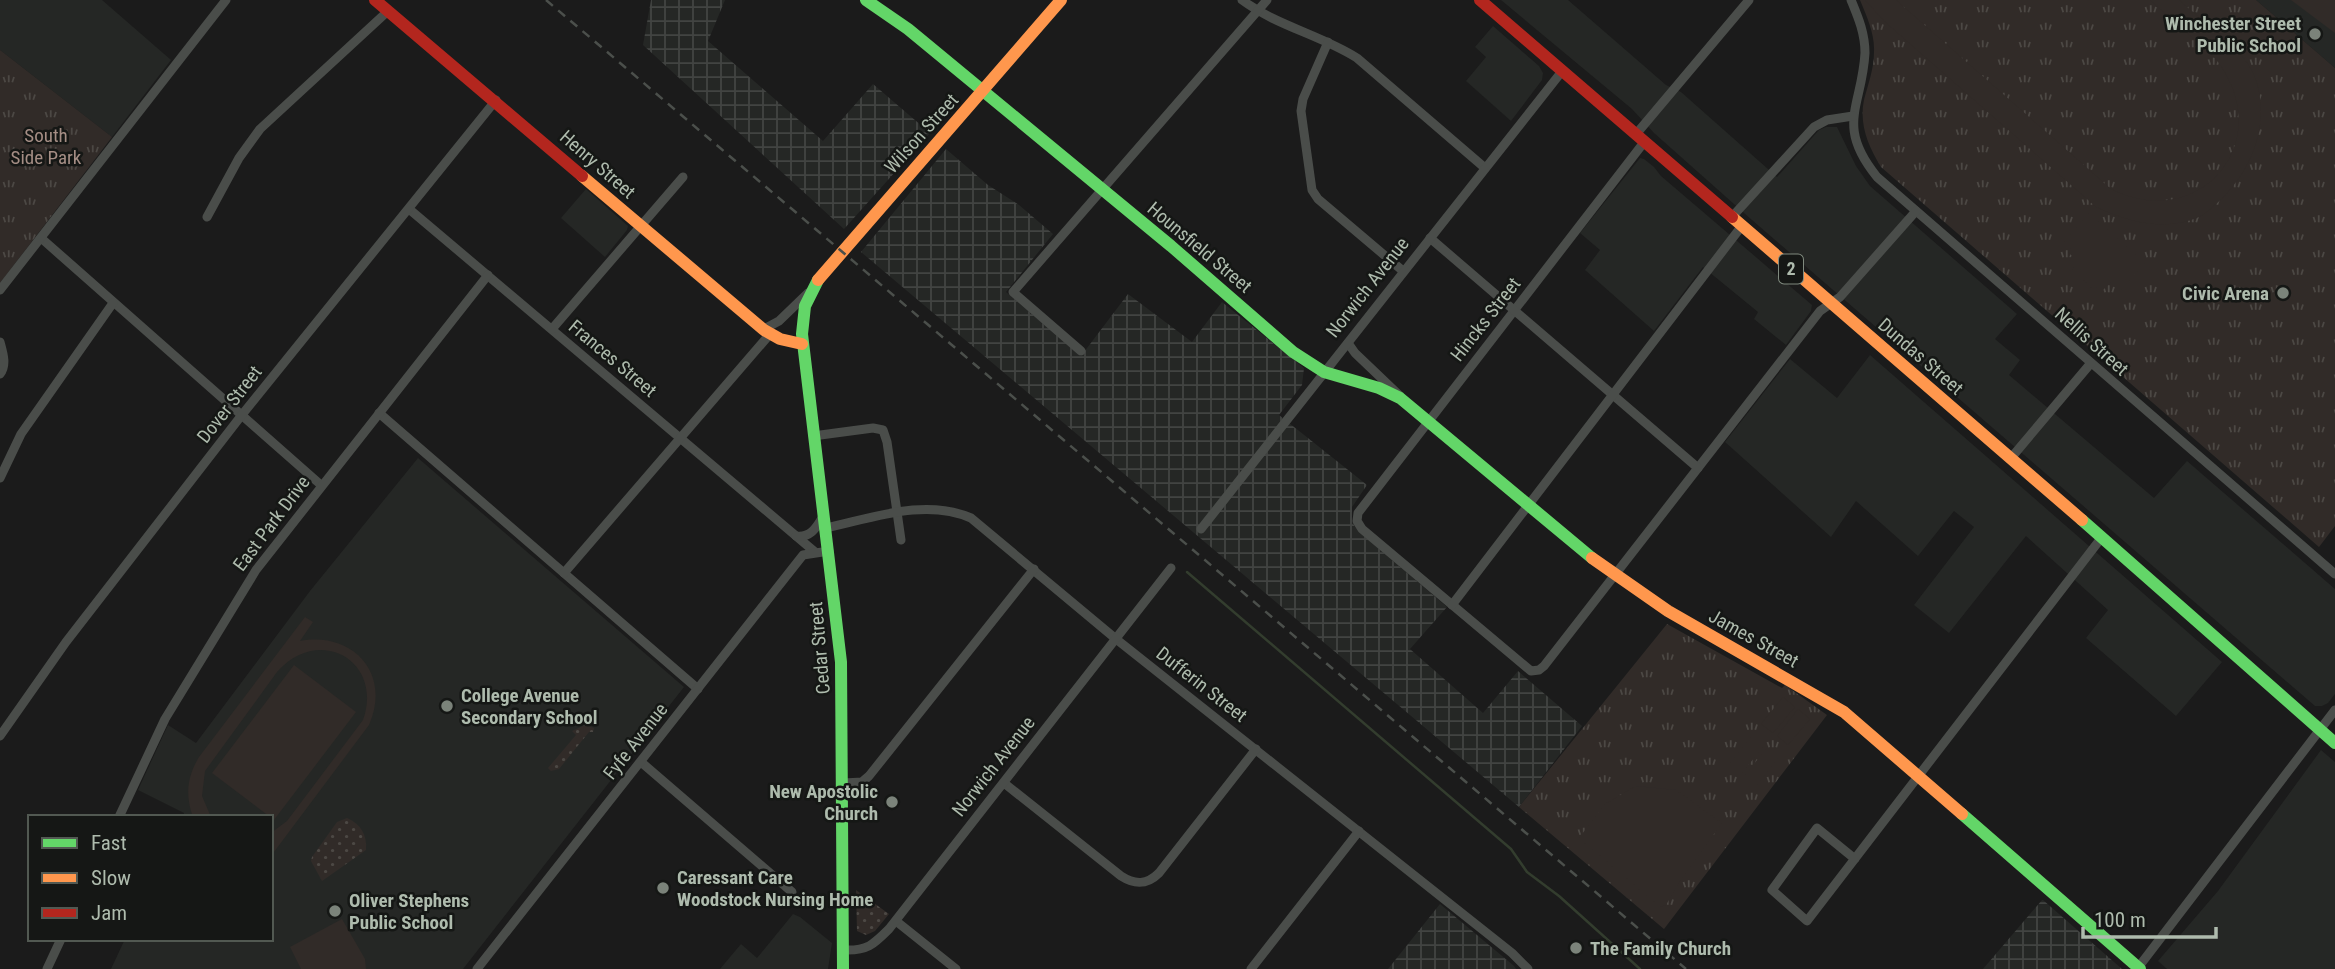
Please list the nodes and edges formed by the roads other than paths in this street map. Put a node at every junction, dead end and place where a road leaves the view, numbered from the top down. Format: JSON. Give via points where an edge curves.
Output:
{"nodes":[{"id":1,"x":226,"y":0,"type":"edge"},
{"id":2,"x":375,"y":0,"type":"edge"},
{"id":3,"x":866,"y":0,"type":"edge"},
{"id":4,"x":1061,"y":0,"type":"edge"},
{"id":5,"x":1242,"y":0,"type":"edge"},
{"id":6,"x":1267,"y":0,"type":"edge"},
{"id":7,"x":1480,"y":0,"type":"edge"},
{"id":8,"x":1749,"y":0,"type":"edge"},
{"id":9,"x":1851,"y":0,"type":"edge"},
{"id":10,"x":388,"y":11,"type":"junction"},
{"id":11,"x":1257,"y":11,"type":"junction"},
{"id":12,"x":1328,"y":42,"type":"junction"},
{"id":13,"x":1563,"y":70,"type":"junction"},
{"id":14,"x":983,"y":91,"type":"junction"},
{"id":15,"x":496,"y":100,"type":"junction"},
{"id":16,"x":1853,"y":116,"type":"junction"},
{"id":17,"x":1641,"y":137,"type":"junction"},
{"id":18,"x":1485,"y":167,"type":"junction"},
{"id":19,"x":683,"y":177,"type":"dead end"},
{"id":20,"x":1102,"y":190,"type":"junction"},
{"id":21,"x":409,"y":209,"type":"junction"},
{"id":22,"x":1916,"y":211,"type":"junction"},
{"id":23,"x":207,"y":217,"type":"dead end"},
{"id":24,"x":1736,"y":222,"type":"junction"},
{"id":25,"x":641,"y":226,"type":"junction"},
{"id":26,"x":41,"y":238,"type":"junction"},
{"id":27,"x":1430,"y":238,"type":"junction"},
{"id":28,"x":1403,"y":271,"type":"junction"},
{"id":29,"x":488,"y":275,"type":"junction"},
{"id":30,"x":0,"y":290,"type":"edge"},
{"id":31,"x":809,"y":292,"type":"junction"},
{"id":32,"x":113,"y":303,"type":"junction"},
{"id":33,"x":1832,"y":305,"type":"junction"},
{"id":34,"x":1514,"y":310,"type":"junction"},
{"id":35,"x":552,"y":329,"type":"junction"},
{"id":36,"x":767,"y":332,"type":"junction"},
{"id":37,"x":0,"y":342,"type":"edge"},
{"id":38,"x":1348,"y":343,"type":"junction"},
{"id":39,"x":802,"y":344,"type":"junction"},
{"id":40,"x":1081,"y":351,"type":"dead end"},
{"id":41,"x":2091,"y":363,"type":"junction"},
{"id":42,"x":1324,"y":372,"type":"junction"},
{"id":43,"x":0,"y":374,"type":"edge"},
{"id":44,"x":1612,"y":396,"type":"junction"},
{"id":45,"x":1407,"y":404,"type":"junction"},
{"id":46,"x":379,"y":414,"type":"junction"},
{"id":47,"x":241,"y":416,"type":"junction"},
{"id":48,"x":1427,"y":421,"type":"junction"},
{"id":49,"x":813,"y":436,"type":"junction"},
{"id":50,"x":681,"y":438,"type":"junction"},
{"id":51,"x":2011,"y":458,"type":"junction"},
{"id":52,"x":1698,"y":468,"type":"junction"},
{"id":53,"x":0,"y":478,"type":"edge"},
{"id":54,"x":321,"y":485,"type":"junction"},
{"id":55,"x":1528,"y":506,"type":"junction"},
{"id":56,"x":897,"y":513,"type":"junction"},
{"id":57,"x":824,"y":514,"type":"junction"},
{"id":58,"x":826,"y":528,"type":"junction"},
{"id":59,"x":1201,"y":528,"type":"dead end"},
{"id":60,"x":795,"y":535,"type":"junction"},
{"id":61,"x":2102,"y":537,"type":"junction"},
{"id":62,"x":901,"y":540,"type":"dead end"},
{"id":63,"x":829,"y":551,"type":"junction"},
{"id":64,"x":815,"y":552,"type":"junction"},
{"id":65,"x":1171,"y":568,"type":"dead end"},
{"id":66,"x":1034,"y":569,"type":"junction"},
{"id":67,"x":564,"y":573,"type":"junction"},
{"id":68,"x":2335,"y":574,"type":"edge"},
{"id":69,"x":1615,"y":576,"type":"junction"},
{"id":70,"x":1452,"y":605,"type":"junction"},
{"id":71,"x":1116,"y":639,"type":"junction"},
{"id":72,"x":698,"y":689,"type":"junction"},
{"id":73,"x":2335,"y":710,"type":"edge"},
{"id":74,"x":2319,"y":730,"type":"junction"},
{"id":75,"x":0,"y":736,"type":"edge"},
{"id":76,"x":2335,"y":743,"type":"edge"},
{"id":77,"x":1256,"y":749,"type":"junction"},
{"id":78,"x":641,"y":762,"type":"junction"},
{"id":79,"x":1917,"y":776,"type":"junction"},
{"id":80,"x":844,"y":783,"type":"junction"},
{"id":81,"x":1004,"y":783,"type":"junction"},
{"id":82,"x":120,"y":815,"type":"edge"},
{"id":83,"x":1359,"y":831,"type":"junction"},
{"id":84,"x":1855,"y":859,"type":"junction"},
{"id":85,"x":792,"y":892,"type":"dead end"},
{"id":86,"x":896,"y":921,"type":"junction"},
{"id":87,"x":60,"y":941,"type":"edge"},
{"id":88,"x":844,"y":950,"type":"junction"},
{"id":89,"x":2139,"y":968,"type":"edge"},
{"id":90,"x":47,"y":969,"type":"edge"},
{"id":91,"x":477,"y":969,"type":"edge"},
{"id":92,"x":843,"y":969,"type":"edge"},
{"id":93,"x":956,"y":969,"type":"edge"},
{"id":94,"x":1251,"y":969,"type":"edge"},
{"id":95,"x":1528,"y":969,"type":"edge"}],
"edges":[{"from":1,"to":26,"type":"street"},
{"from":2,"to":10,"type":"main road","name":"Henry Street"},
{"from":3,"to":14,"type":"main road","name":"Hounsfield Street"},
{"from":4,"to":14,"type":"main road","name":"Wilson Street"},
{"from":5,"to":11,"type":"street"},
{"from":6,"to":11,"type":"street"},
{"from":7,"to":13,"type":"main road","name":"Dundas Street","number":"2"},
{"from":8,"to":17,"type":"street","name":"Hincks Street"},
{"from":9,"to":16,"type":"street","via":[[1865,52]]},
{"from":10,"to":15,"type":"main road","name":"Henry Street"},
{"from":10,"to":23,"type":"street","via":[[260,129]]},
{"from":11,"to":12,"type":"street"},
{"from":11,"to":20,"type":"street"},
{"from":12,"to":18,"type":"street","via":[[1367,65]]},
{"from":12,"to":28,"type":"street","via":[[1301,111],[1312,190]]},
{"from":13,"to":17,"type":"main road","name":"Dundas Street","number":"2"},
{"from":13,"to":18,"type":"street","name":"Norwich Avenue"},
{"from":14,"to":20,"type":"main road","name":"Hounsfield Street"},
{"from":14,"to":31,"type":"main road","name":"Wilson Street"},
{"from":15,"to":21,"type":"street","name":"Dover Street"},
{"from":15,"to":25,"type":"main road","name":"Henry Street"},
{"from":16,"to":22,"type":"street","name":"Nellis Street","via":[[1859,149],[1871,170]]},
{"from":16,"to":24,"type":"street","via":[[1814,127]]},
{"from":17,"to":24,"type":"main road","name":"Dundas Street","number":"2"},
{"from":17,"to":34,"type":"street","name":"Hincks Street"},
{"from":18,"to":27,"type":"street","name":"Norwich Avenue"},
{"from":19,"to":25,"type":"street"},
{"from":20,"to":40,"type":"street","via":[[1013,292]]},
{"from":20,"to":42,"type":"main road","name":"Hounsfield Street","via":[[1293,352]]},
{"from":21,"to":29,"type":"street","name":"Frances Street"},
{"from":21,"to":47,"type":"street","name":"Dover Street"},
{"from":22,"to":33,"type":"street"},
{"from":22,"to":41,"type":"street","name":"Nellis Street"},
{"from":24,"to":33,"type":"main road","name":"Dundas Street","number":"2"},
{"from":24,"to":44,"type":"street"},
{"from":25,"to":35,"type":"street"},
{"from":25,"to":36,"type":"main road","name":"Henry Street"},
{"from":26,"to":30,"type":"street"},
{"from":26,"to":32,"type":"street"},
{"from":27,"to":28,"type":"street","name":"Norwich Avenue"},
{"from":27,"to":34,"type":"street"},
{"from":28,"to":38,"type":"street","name":"Norwich Avenue"},
{"from":29,"to":35,"type":"street","name":"Frances Street"},
{"from":29,"to":46,"type":"street","name":"East Park Drive"},
{"from":31,"to":36,"type":"street","name":"Wilson Street"},
{"from":31,"to":39,"type":"main road","name":"Wilson Street","via":[[802,316]]},
{"from":32,"to":47,"type":"street"},
{"from":32,"to":53,"type":"street","via":[[21,435]]},
{"from":33,"to":51,"type":"main road","name":"Dundas Street","number":"2"},
{"from":33,"to":52,"type":"street","via":[[1820,311]]},
{"from":34,"to":44,"type":"street"},
{"from":34,"to":48,"type":"street","name":"Hincks Street"},
{"from":35,"to":50,"type":"street","name":"Frances Street"},
{"from":36,"to":39,"type":"main road","name":"Henry Street"},
{"from":36,"to":50,"type":"street","name":"Wilson Street"},
{"from":37,"to":43,"type":"street","via":[[4,358]]},
{"from":38,"to":42,"type":"street","name":"Norwich Avenue"},
{"from":38,"to":45,"type":"street","name":"James Street"},
{"from":39,"to":49,"type":"main road","name":"Cedar Street"},
{"from":41,"to":51,"type":"street"},
{"from":41,"to":68,"type":"street","name":"Nellis Street"},
{"from":42,"to":45,"type":"main road","name":"Hounsfield Street","via":[[1386,391]]},
{"from":42,"to":59,"type":"street","name":"Norwich Avenue"},
{"from":44,"to":52,"type":"street"},
{"from":44,"to":55,"type":"street"},
{"from":45,"to":48,"type":"main road","name":"James Street"},
{"from":46,"to":54,"type":"street","name":"East Park Drive"},
{"from":46,"to":67,"type":"street"},
{"from":47,"to":54,"type":"street"},
{"from":47,"to":75,"type":"street","name":"Dover Street","via":[[58,652]]},
{"from":48,"to":55,"type":"main road","name":"James Street"},
{"from":48,"to":70,"type":"street","name":"Hincks Street","via":[[1362,505],[1357,521]]},
{"from":49,"to":56,"type":"street","via":[[883,430]]},
{"from":49,"to":57,"type":"main road","name":"Cedar Street"},
{"from":50,"to":60,"type":"street","name":"Frances Street"},
{"from":50,"to":67,"type":"street","name":"Wilson Street"},
{"from":51,"to":61,"type":"main road","name":"Dundas Street","number":"2"},
{"from":52,"to":69,"type":"street"},
{"from":54,"to":82,"type":"street","name":"East Park Drive","via":[[223,621],[164,721]]},
{"from":55,"to":69,"type":"main road","name":"James Street"},
{"from":55,"to":70,"type":"street"},
{"from":56,"to":58,"type":"street","name":"Dufferin Street"},
{"from":56,"to":62,"type":"street"},
{"from":56,"to":66,"type":"street","name":"Dufferin Street","via":[[937,508],[964,514]]},
{"from":57,"to":58,"type":"main road","name":"Cedar Street"},
{"from":57,"to":60,"type":"street","via":[[812,532],[804,537]]},
{"from":58,"to":63,"type":"main road","name":"Cedar Street"},
{"from":60,"to":64,"type":"street","name":"Frances Street"},
{"from":61,"to":74,"type":"main road","name":"Dundas Street","number":"2"},
{"from":61,"to":79,"type":"street"},
{"from":63,"to":64,"type":"street"},
{"from":63,"to":80,"type":"main road","name":"Cedar Street","via":[[842,670]]},
{"from":64,"to":72,"type":"street","name":"Fyfe Avenue","via":[[803,555]]},
{"from":65,"to":71,"type":"street","name":"Norwich Avenue"},
{"from":66,"to":71,"type":"street","name":"Dufferin Street"},
{"from":66,"to":80,"type":"street","via":[[869,776],[862,782]]},
{"from":67,"to":72,"type":"street"},
{"from":69,"to":70,"type":"street","via":[[1544,666],[1535,671]]},
{"from":69,"to":79,"type":"main road","name":"James Street","via":[[1833,705]]},
{"from":71,"to":77,"type":"street","name":"Dufferin Street"},
{"from":71,"to":81,"type":"street","name":"Norwich Avenue"},
{"from":72,"to":78,"type":"street","name":"Fyfe Avenue"},
{"from":73,"to":74,"type":"street"},
{"from":74,"to":76,"type":"main road","name":"Dundas Street","number":"2"},
{"from":74,"to":89,"type":"street"},
{"from":77,"to":81,"type":"street","via":[[1159,873],[1141,883],[1121,876]]},
{"from":77,"to":83,"type":"street","name":"Dufferin Street"},
{"from":78,"to":85,"type":"street"},
{"from":78,"to":91,"type":"street","name":"Fyfe Avenue"},
{"from":79,"to":84,"type":"street"},
{"from":79,"to":89,"type":"main road","name":"James Street"},
{"from":80,"to":88,"type":"main road","name":"Cedar Street"},
{"from":81,"to":86,"type":"street","name":"Norwich Avenue"},
{"from":83,"to":94,"type":"street"},
{"from":83,"to":95,"type":"street","name":"Dufferin Street"},
{"from":84,"to":84,"type":"street","via":[[1817,828],[1772,890],[1807,921]]},
{"from":86,"to":88,"type":"street","name":"Norwich Avenue","via":[[871,945],[859,951]]},
{"from":86,"to":93,"type":"street"},
{"from":87,"to":90,"type":"street"},
{"from":88,"to":92,"type":"main road"}]}
